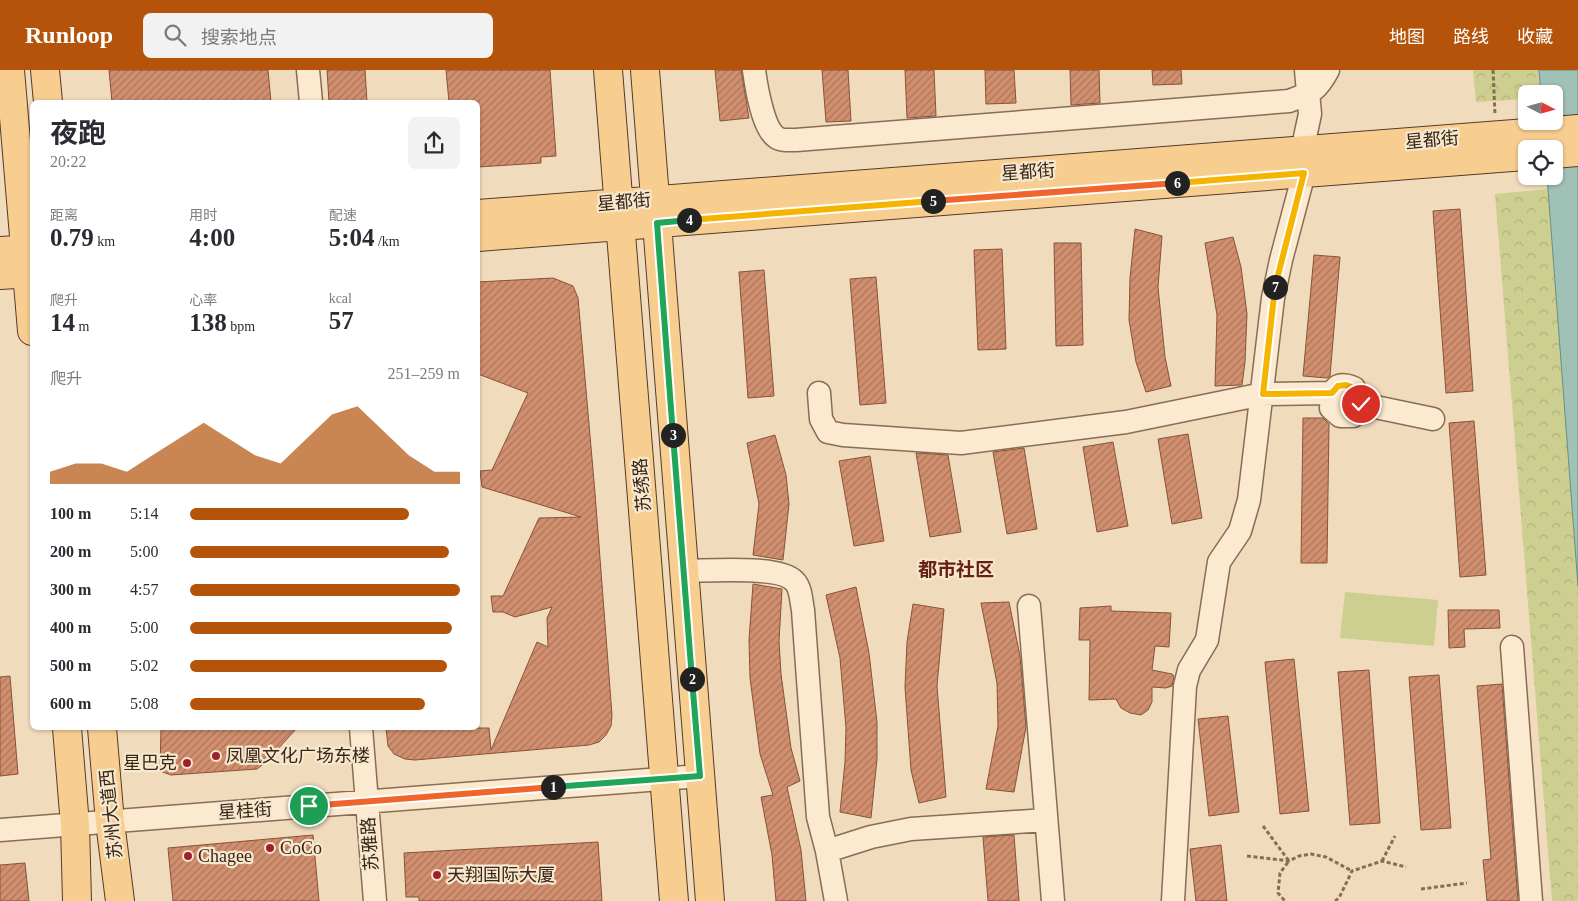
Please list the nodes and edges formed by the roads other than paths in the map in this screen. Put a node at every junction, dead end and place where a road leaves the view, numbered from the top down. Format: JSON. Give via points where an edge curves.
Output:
{"nodes":[{"id":1,"x":10,"y":70,"type":"edge"},
{"id":2,"x":45,"y":70,"type":"edge"},
{"id":3,"x":308,"y":70,"type":"edge"},
{"id":4,"x":608,"y":70,"type":"edge"},
{"id":5,"x":645,"y":70,"type":"edge"},
{"id":6,"x":754,"y":70,"type":"edge"},
{"id":7,"x":1306,"y":70,"type":"edge"},
{"id":8,"x":1328,"y":70,"type":"edge"},
{"id":9,"x":1308,"y":94,"type":"junction"},
{"id":10,"x":48,"y":100,"type":"edge"},
{"id":11,"x":311,"y":100,"type":"edge"},
{"id":12,"x":1578,"y":129,"type":"edge"},
{"id":13,"x":1578,"y":152,"type":"edge"},
{"id":14,"x":1563,"y":153,"type":"edge"},
{"id":15,"x":1518,"y":156,"type":"edge"},
{"id":16,"x":1303,"y":162,"type":"junction"},
{"id":17,"x":656,"y":211,"type":"junction"},
{"id":18,"x":480,"y":214,"type":"edge"},
{"id":19,"x":620,"y":214,"type":"junction"},
{"id":20,"x":480,"y":238,"type":"edge"},
{"id":21,"x":24,"y":259,"type":"edge"},
{"id":22,"x":0,"y":276,"type":"edge"},
{"id":23,"x":30,"y":313,"type":"edge"},
{"id":24,"x":819,"y":393,"type":"dead end"},
{"id":25,"x":1263,"y":394,"type":"junction"},
{"id":26,"x":1433,"y":419,"type":"dead end"},
{"id":27,"x":684,"y":572,"type":"junction"},
{"id":28,"x":1029,"y":606,"type":"dead end"},
{"id":29,"x":1512,"y":647,"type":"dead end"},
{"id":30,"x":67,"y":730,"type":"edge"},
{"id":31,"x":102,"y":730,"type":"edge"},
{"id":32,"x":361,"y":730,"type":"edge"},
{"id":33,"x":700,"y":776,"type":"junction"},
{"id":34,"x":665,"y":778,"type":"junction"},
{"id":35,"x":367,"y":802,"type":"junction"},
{"id":36,"x":1046,"y":820,"type":"junction"},
{"id":37,"x":110,"y":822,"type":"junction"},
{"id":38,"x":75,"y":825,"type":"junction"},
{"id":39,"x":0,"y":830,"type":"edge"},
{"id":40,"x":827,"y":850,"type":"junction"},
{"id":41,"x":77,"y":901,"type":"edge"},
{"id":42,"x":120,"y":901,"type":"edge"},
{"id":43,"x":375,"y":901,"type":"edge"},
{"id":44,"x":674,"y":901,"type":"edge"},
{"id":45,"x":710,"y":901,"type":"edge"},
{"id":46,"x":836,"y":901,"type":"edge"},
{"id":47,"x":1054,"y":901,"type":"edge"},
{"id":48,"x":1173,"y":901,"type":"edge"},
{"id":49,"x":1531,"y":901,"type":"edge"}],
"edges":[{"from":1,"to":21,"type":"main road"},
{"from":2,"to":10,"type":"main road"},
{"from":3,"to":11,"type":"street"},
{"from":4,"to":19,"type":"main road","name":"苏绣路"},
{"from":5,"to":17,"type":"main road","name":"苏绣路"},
{"from":6,"to":9,"type":"street","via":[[769,126],[776,138],[787,140],[1198,110],[1289,101]]},
{"from":7,"to":9,"type":"street"},
{"from":8,"to":9,"type":"street","via":[[1319,87]]},
{"from":9,"to":16,"type":"street","via":[[1310,114]]},
{"from":12,"to":16,"type":"main road","name":"星都街","via":[[1497,135]]},
{"from":13,"to":14,"type":"main road"},
{"from":15,"to":16,"type":"main road","name":"星都街"},
{"from":16,"to":17,"type":"main road","name":"星都街"},
{"from":16,"to":25,"type":"street","via":[[1276,283]]},
{"from":17,"to":19,"type":"main road","name":"星都街"},
{"from":17,"to":27,"type":"main road","name":"苏绣路"},
{"from":18,"to":19,"type":"main road","name":"星都街"},
{"from":19,"to":20,"type":"main road","name":"星都街"},
{"from":19,"to":34,"type":"main road","name":"苏绣路"},
{"from":21,"to":22,"type":"main road"},
{"from":21,"to":23,"type":"main road"},
{"from":24,"to":25,"type":"street","via":[[821,419],[828,432],[961,443],[1126,422]]},
{"from":25,"to":26,"type":"street","via":[[1332,393],[1338,386],[1346,385],[1354,388],[1361,404]]},
{"from":25,"to":48,"type":"street","via":[[1244,518],[1234,542],[1219,562],[1214,578],[1207,640],[1189,670],[1185,686]]},
{"from":27,"to":33,"type":"main road","name":"苏绣路"},
{"from":27,"to":40,"type":"street","via":[[764,572],[786,575],[796,583],[803,610],[818,817]]},
{"from":28,"to":36,"type":"street"},
{"from":29,"to":49,"type":"street"},
{"from":30,"to":38,"type":"main road","name":"苏州大道西"},
{"from":31,"to":37,"type":"main road","name":"苏州大道西"},
{"from":32,"to":35,"type":"street","name":"苏雅路"},
{"from":33,"to":34,"type":"street","name":"星桂街"},
{"from":33,"to":45,"type":"main road","name":"苏绣路"},
{"from":34,"to":35,"type":"street","name":"星桂街"},
{"from":34,"to":44,"type":"main road","name":"苏绣路"},
{"from":35,"to":37,"type":"street","name":"星桂街"},
{"from":35,"to":43,"type":"street","name":"苏雅路"},
{"from":36,"to":40,"type":"street","via":[[912,829]]},
{"from":36,"to":47,"type":"street"},
{"from":37,"to":38,"type":"street","name":"星桂街"},
{"from":37,"to":42,"type":"main road","name":"苏州大道西"},
{"from":38,"to":39,"type":"street","name":"星桂街"},
{"from":38,"to":41,"type":"main road","name":"苏州大道西"},
{"from":40,"to":46,"type":"street"}]}
